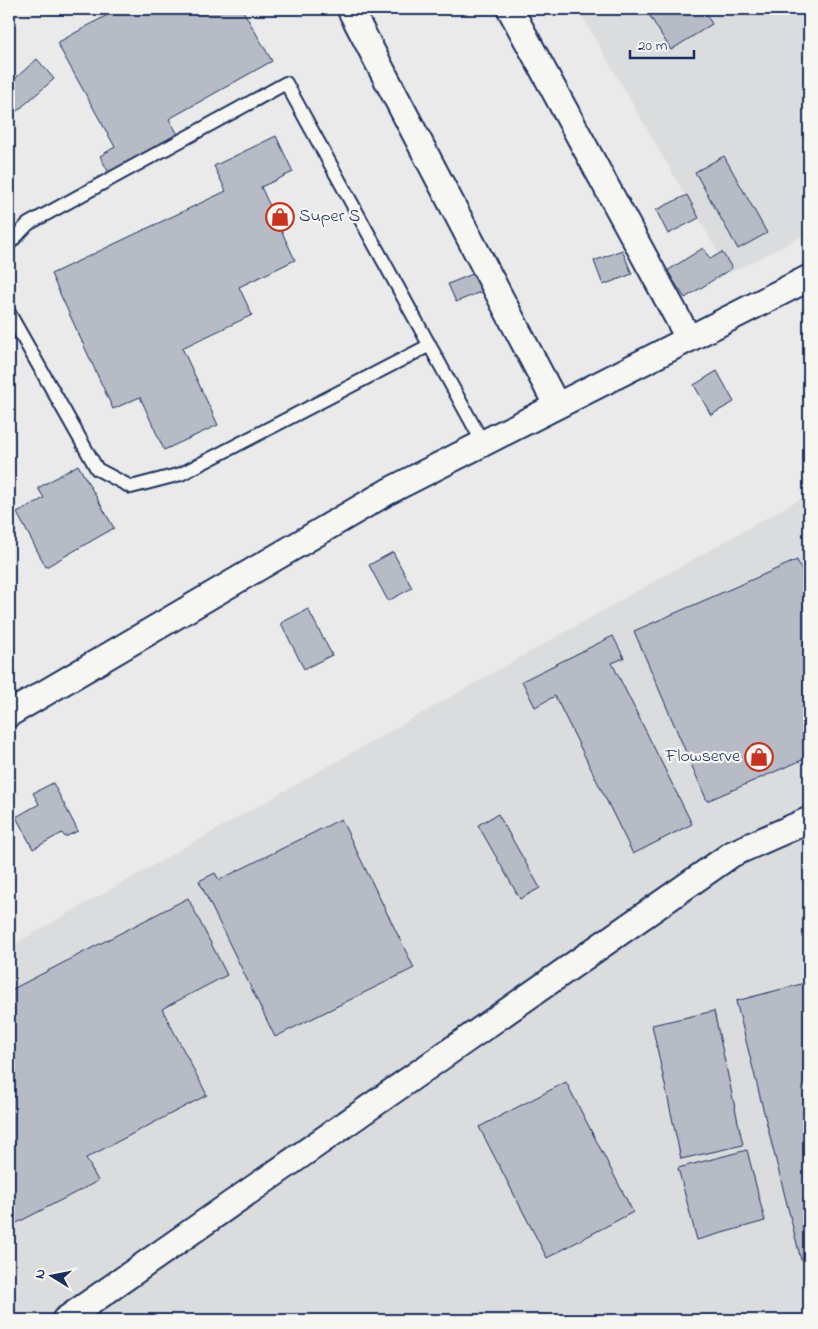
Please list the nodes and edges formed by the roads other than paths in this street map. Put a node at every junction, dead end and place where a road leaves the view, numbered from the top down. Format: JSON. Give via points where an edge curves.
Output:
{"nodes":[{"id":1,"x":350,"y":9,"type":"edge"},
{"id":2,"x":510,"y":9,"type":"edge"},
{"id":3,"x":9,"y":244,"type":"edge"},
{"id":4,"x":809,"y":278,"type":"edge"},
{"id":5,"x":9,"y":312,"type":"edge"},
{"id":6,"x":689,"y":338,"type":"junction"},
{"id":7,"x":430,"y":345,"type":"junction"},
{"id":8,"x":557,"y":406,"type":"junction"},
{"id":9,"x":484,"y":443,"type":"junction"},
{"id":10,"x":9,"y":714,"type":"edge"},
{"id":11,"x":809,"y":820,"type":"edge"},
{"id":12,"x":65,"y":1320,"type":"edge"}],
"edges":[{"from":1,"to":8,"type":"street"},
{"from":2,"to":6,"type":"street"},
{"from":3,"to":7,"type":"lane","via":[[28,224],[286,83]]},
{"from":4,"to":6,"type":"street"},
{"from":5,"to":7,"type":"lane","via":[[97,469],[131,487],[181,474]]},
{"from":6,"to":8,"type":"street"},
{"from":7,"to":9,"type":"lane"},
{"from":8,"to":9,"type":"street"},
{"from":9,"to":10,"type":"street","via":[[388,491]]},
{"from":11,"to":12,"type":"street","via":[[732,854]]}]}
